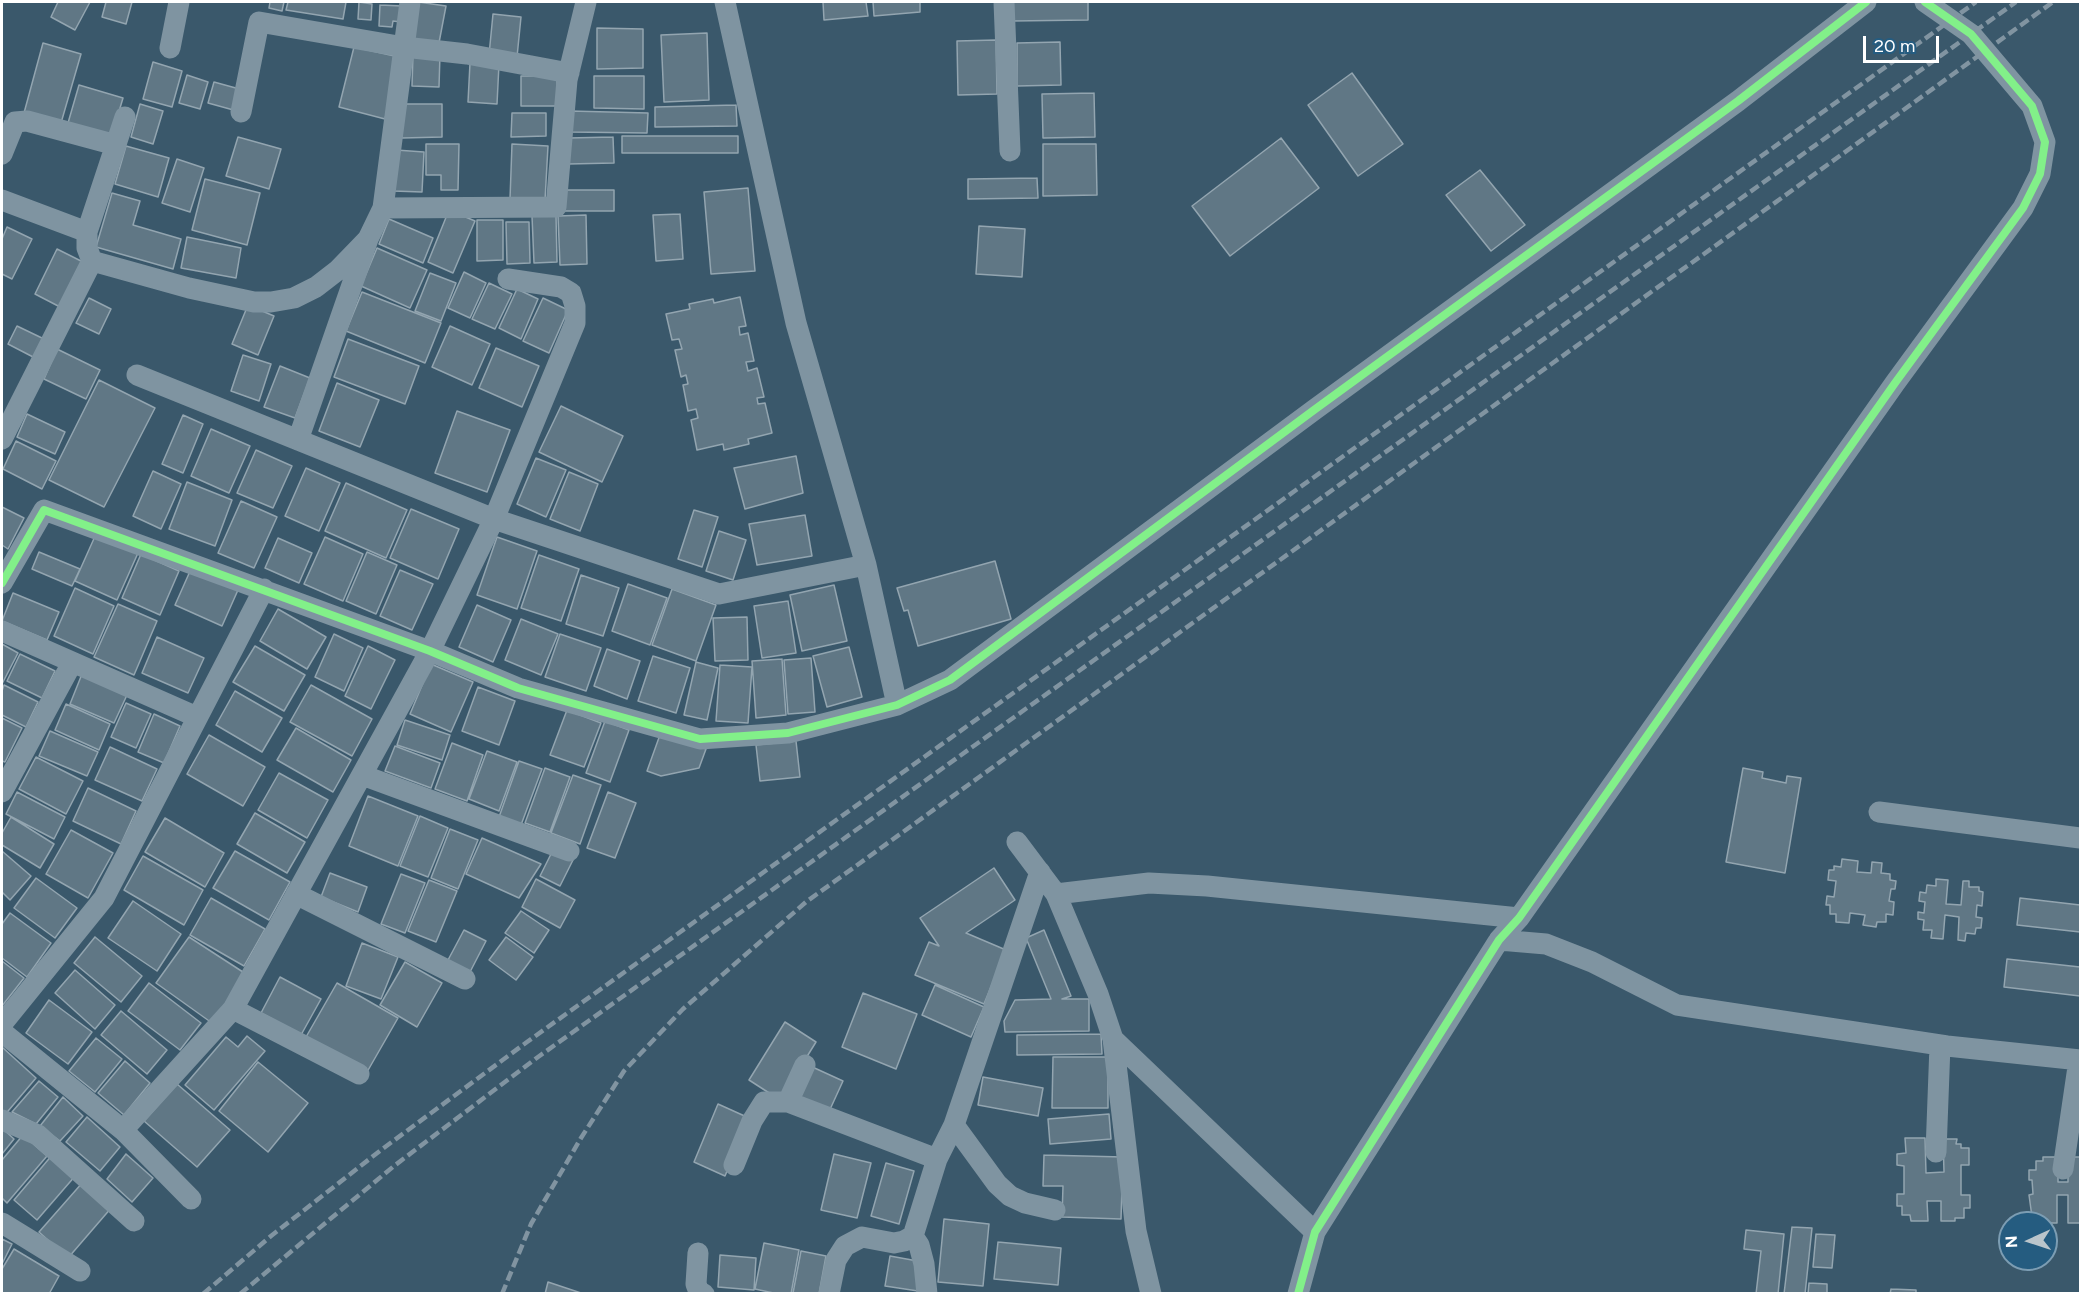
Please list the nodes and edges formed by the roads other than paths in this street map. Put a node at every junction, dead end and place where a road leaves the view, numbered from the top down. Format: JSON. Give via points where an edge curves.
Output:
{"nodes":[{"id":1,"x":179,"y":2,"type":"edge"},
{"id":2,"x":410,"y":2,"type":"edge"},
{"id":3,"x":586,"y":2,"type":"edge"},
{"id":4,"x":725,"y":2,"type":"edge"},
{"id":5,"x":1004,"y":2,"type":"edge"},
{"id":6,"x":1866,"y":2,"type":"edge"},
{"id":7,"x":1925,"y":2,"type":"edge"},
{"id":8,"x":404,"y":47,"type":"junction"},
{"id":9,"x":170,"y":48,"type":"dead end"},
{"id":10,"x":569,"y":73,"type":"junction"},
{"id":11,"x":241,"y":112,"type":"dead end"},
{"id":12,"x":125,"y":117,"type":"dead end"},
{"id":13,"x":116,"y":145,"type":"junction"},
{"id":14,"x":1010,"y":151,"type":"dead end"},
{"id":15,"x":2,"y":154,"type":"edge"},
{"id":16,"x":2,"y":200,"type":"edge"},
{"id":17,"x":383,"y":207,"type":"junction"},
{"id":18,"x":87,"y":232,"type":"junction"},
{"id":19,"x":368,"y":239,"type":"junction"},
{"id":20,"x":92,"y":261,"type":"junction"},
{"id":21,"x":508,"y":279,"type":"dead end"},
{"id":22,"x":137,"y":375,"type":"dead end"},
{"id":23,"x":2,"y":439,"type":"edge"},
{"id":24,"x":298,"y":440,"type":"junction"},
{"id":25,"x":494,"y":519,"type":"junction"},
{"id":26,"x":866,"y":565,"type":"junction"},
{"id":27,"x":2,"y":583,"type":"edge"},
{"id":28,"x":264,"y":589,"type":"junction"},
{"id":29,"x":2,"y":631,"type":"edge"},
{"id":30,"x":430,"y":651,"type":"junction"},
{"id":31,"x":72,"y":663,"type":"junction"},
{"id":32,"x":897,"y":705,"type":"junction"},
{"id":33,"x":197,"y":717,"type":"junction"},
{"id":34,"x":362,"y":775,"type":"junction"},
{"id":35,"x":2,"y":792,"type":"edge"},
{"id":36,"x":1879,"y":812,"type":"dead end"},
{"id":37,"x":2080,"y":838,"type":"edge"},
{"id":38,"x":1017,"y":842,"type":"dead end"},
{"id":39,"x":568,"y":851,"type":"dead end"},
{"id":40,"x":1040,"y":872,"type":"junction"},
{"id":41,"x":296,"y":894,"type":"junction"},
{"id":42,"x":1056,"y":894,"type":"junction"},
{"id":43,"x":1519,"y":918,"type":"junction"},
{"id":44,"x":1499,"y":940,"type":"junction"},
{"id":45,"x":465,"y":979,"type":"dead end"},
{"id":46,"x":233,"y":1009,"type":"junction"},
{"id":47,"x":2,"y":1024,"type":"edge"},
{"id":48,"x":2,"y":1032,"type":"edge"},
{"id":49,"x":1113,"y":1039,"type":"junction"},
{"id":50,"x":1941,"y":1045,"type":"junction"},
{"id":51,"x":2080,"y":1060,"type":"edge"},
{"id":52,"x":805,"y":1065,"type":"dead end"},
{"id":53,"x":359,"y":1074,"type":"dead end"},
{"id":54,"x":788,"y":1102,"type":"junction"},
{"id":55,"x":2,"y":1120,"type":"edge"},
{"id":56,"x":954,"y":1125,"type":"junction"},
{"id":57,"x":123,"y":1130,"type":"junction"},
{"id":58,"x":1936,"y":1152,"type":"dead end"},
{"id":59,"x":937,"y":1159,"type":"junction"},
{"id":60,"x":734,"y":1165,"type":"dead end"},
{"id":61,"x":2063,"y":1169,"type":"dead end"},
{"id":62,"x":191,"y":1199,"type":"dead end"},
{"id":63,"x":1055,"y":1210,"type":"dead end"},
{"id":64,"x":134,"y":1221,"type":"dead end"},
{"id":65,"x":2,"y":1223,"type":"edge"},
{"id":66,"x":1315,"y":1232,"type":"junction"},
{"id":67,"x":913,"y":1236,"type":"junction"},
{"id":68,"x":698,"y":1253,"type":"dead end"},
{"id":69,"x":80,"y":1271,"type":"dead end"},
{"id":70,"x":704,"y":1293,"type":"edge"},
{"id":71,"x":829,"y":1293,"type":"edge"},
{"id":72,"x":927,"y":1293,"type":"edge"},
{"id":73,"x":1151,"y":1293,"type":"edge"},
{"id":74,"x":1298,"y":1293,"type":"edge"}],
"edges":[{"from":1,"to":9,"type":"street"},
{"from":2,"to":8,"type":"street"},
{"from":3,"to":10,"type":"street"},
{"from":4,"to":26,"type":"street","via":[[796,323]]},
{"from":5,"to":14,"type":"street"},
{"from":6,"to":32,"type":"street","via":[[1738,101],[950,680]]},
{"from":7,"to":43,"type":"street","via":[[1971,34],[2032,106],[2044,142],[2040,174],[2023,208],[1895,382]]},
{"from":8,"to":10,"type":"street","via":[[468,54]]},
{"from":8,"to":11,"type":"street","via":[[260,22]]},
{"from":8,"to":17,"type":"street"},
{"from":10,"to":17,"type":"street","via":[[556,207]]},
{"from":12,"to":13,"type":"street"},
{"from":13,"to":15,"type":"street","via":[[27,121],[15,122]]},
{"from":13,"to":18,"type":"street"},
{"from":16,"to":18,"type":"street"},
{"from":17,"to":19,"type":"street"},
{"from":18,"to":20,"type":"street"},
{"from":19,"to":20,"type":"street","via":[[316,287],[294,298],[271,302],[189,288]]},
{"from":19,"to":24,"type":"street"},
{"from":20,"to":23,"type":"street"},
{"from":21,"to":25,"type":"street","via":[[561,287],[571,293],[575,323]]},
{"from":22,"to":24,"type":"street"},
{"from":24,"to":25,"type":"street"},
{"from":25,"to":26,"type":"street","via":[[719,594]]},
{"from":25,"to":30,"type":"street"},
{"from":26,"to":32,"type":"street"},
{"from":27,"to":28,"type":"street","via":[[44,510]]},
{"from":28,"to":30,"type":"street"},
{"from":28,"to":33,"type":"street"},
{"from":29,"to":31,"type":"street"},
{"from":30,"to":32,"type":"street","via":[[518,688],[700,739],[788,733]]},
{"from":30,"to":34,"type":"street"},
{"from":31,"to":33,"type":"street"},
{"from":31,"to":35,"type":"street"},
{"from":33,"to":47,"type":"street","via":[[104,898]]},
{"from":34,"to":39,"type":"street"},
{"from":34,"to":41,"type":"street"},
{"from":36,"to":37,"type":"street"},
{"from":38,"to":40,"type":"street"},
{"from":40,"to":42,"type":"street"},
{"from":40,"to":56,"type":"street"},
{"from":41,"to":45,"type":"street"},
{"from":41,"to":46,"type":"street"},
{"from":42,"to":43,"type":"street","via":[[1149,883],[1207,886]]},
{"from":42,"to":49,"type":"street"},
{"from":43,"to":44,"type":"street"},
{"from":44,"to":50,"type":"street","via":[[1546,944],[1592,962],[1677,1005]]},
{"from":44,"to":66,"type":"street"},
{"from":46,"to":53,"type":"street"},
{"from":46,"to":57,"type":"street"},
{"from":48,"to":57,"type":"street"},
{"from":49,"to":66,"type":"street"},
{"from":49,"to":73,"type":"street","via":[[1137,1231]]},
{"from":50,"to":51,"type":"street"},
{"from":50,"to":58,"type":"street"},
{"from":51,"to":61,"type":"street"},
{"from":52,"to":54,"type":"street"},
{"from":54,"to":59,"type":"street"},
{"from":54,"to":60,"type":"street","via":[[764,1102]]},
{"from":55,"to":64,"type":"street","via":[[38,1135]]},
{"from":56,"to":59,"type":"street"},
{"from":56,"to":63,"type":"street","via":[[1010,1196]]},
{"from":57,"to":62,"type":"street"},
{"from":59,"to":67,"type":"street"},
{"from":65,"to":69,"type":"street"},
{"from":66,"to":74,"type":"street"},
{"from":67,"to":71,"type":"street","via":[[894,1243],[862,1237],[845,1246],[837,1260]]},
{"from":67,"to":72,"type":"street","via":[[924,1264]]},
{"from":68,"to":70,"type":"street","via":[[696,1284],[699,1292]]}]}
